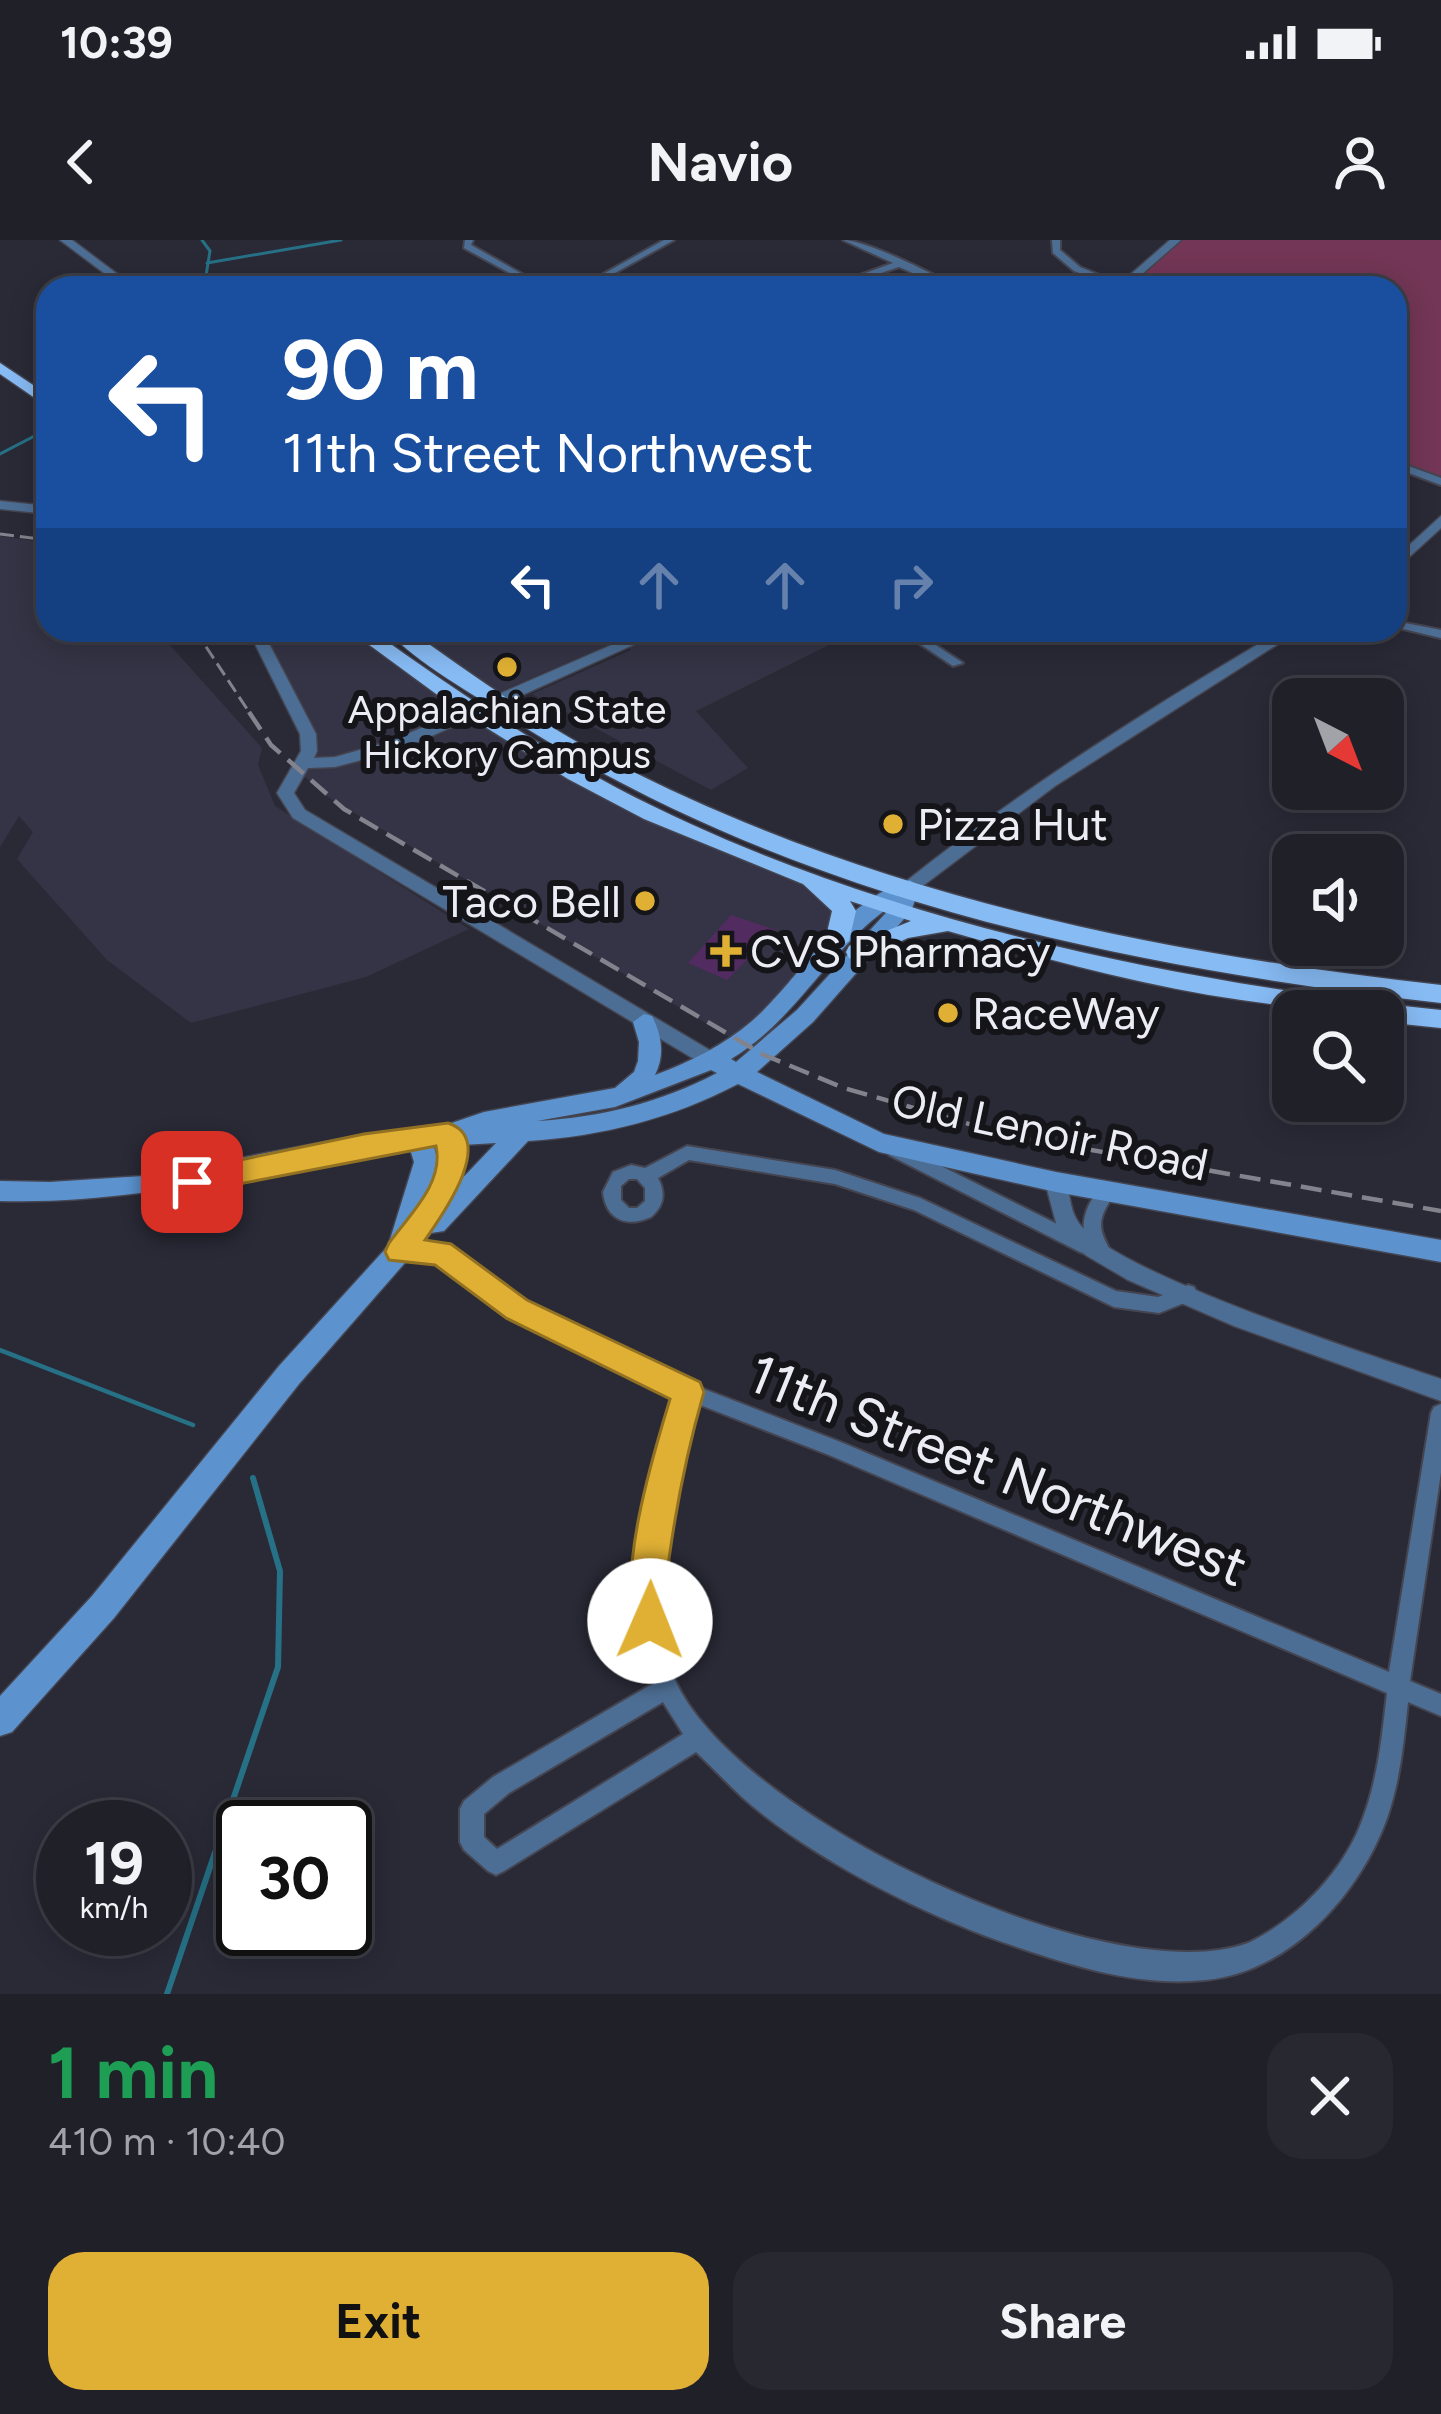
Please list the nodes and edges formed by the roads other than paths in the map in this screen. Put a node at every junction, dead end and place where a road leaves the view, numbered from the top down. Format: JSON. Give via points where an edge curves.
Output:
{"nodes":[{"id":1,"x":65,"y":240,"type":"edge"},
{"id":2,"x":469,"y":240,"type":"edge"},
{"id":3,"x":670,"y":240,"type":"edge"},
{"id":4,"x":847,"y":240,"type":"edge"},
{"id":5,"x":1056,"y":240,"type":"edge"},
{"id":6,"x":1176,"y":240,"type":"edge"},
{"id":7,"x":902,"y":262,"type":"junction"},
{"id":8,"x":114,"y":276,"type":"edge"},
{"id":9,"x":521,"y":276,"type":"edge"},
{"id":10,"x":604,"y":276,"type":"edge"},
{"id":11,"x":862,"y":276,"type":"edge"},
{"id":12,"x":930,"y":276,"type":"edge"},
{"id":13,"x":1096,"y":276,"type":"edge"},
{"id":14,"x":1134,"y":276,"type":"edge"},
{"id":15,"x":0,"y":347,"type":"edge"},
{"id":16,"x":0,"y":367,"type":"edge"},
{"id":17,"x":36,"y":373,"type":"edge"},
{"id":18,"x":36,"y":393,"type":"edge"},
{"id":19,"x":1407,"y":469,"type":"edge"},
{"id":20,"x":1441,"y":482,"type":"edge"},
{"id":21,"x":0,"y":505,"type":"edge"},
{"id":22,"x":36,"y":509,"type":"edge"},
{"id":23,"x":1441,"y":520,"type":"edge"},
{"id":24,"x":1407,"y":554,"type":"edge"},
{"id":25,"x":1407,"y":627,"type":"edge"},
{"id":26,"x":1441,"y":634,"type":"edge"},
{"id":27,"x":260,"y":642,"type":"edge"},
{"id":28,"x":376,"y":642,"type":"edge"},
{"id":29,"x":413,"y":642,"type":"edge"},
{"id":30,"x":623,"y":642,"type":"edge"},
{"id":31,"x":631,"y":642,"type":"edge"},
{"id":32,"x":924,"y":642,"type":"edge"},
{"id":33,"x":1273,"y":642,"type":"edge"},
{"id":34,"x":626,"y":644,"type":"junction"},
{"id":35,"x":957,"y":663,"type":"dead end"},
{"id":36,"x":496,"y":701,"type":"junction"},
{"id":37,"x":472,"y":711,"type":"junction"},
{"id":38,"x":302,"y":763,"type":"junction"},
{"id":39,"x":778,"y":865,"type":"junction"},
{"id":40,"x":907,"y":897,"type":"junction"},
{"id":41,"x":880,"y":898,"type":"junction"},
{"id":42,"x":959,"y":924,"type":"junction"},
{"id":43,"x":847,"y":946,"type":"junction"},
{"id":44,"x":812,"y":969,"type":"junction"},
{"id":45,"x":838,"y":975,"type":"junction"},
{"id":46,"x":1272,"y":994,"type":"edge"},
{"id":47,"x":1441,"y":994,"type":"edge"},
{"id":48,"x":1404,"y":1014,"type":"edge"},
{"id":49,"x":1441,"y":1018,"type":"edge"},
{"id":50,"x":644,"y":1022,"type":"junction"},
{"id":51,"x":711,"y":1060,"type":"junction"},
{"id":52,"x":736,"y":1074,"type":"junction"},
{"id":53,"x":614,"y":1099,"type":"junction"},
{"id":54,"x":448,"y":1134,"type":"junction"},
{"id":55,"x":518,"y":1136,"type":"junction"},
{"id":56,"x":419,"y":1137,"type":"junction"},
{"id":57,"x":879,"y":1142,"type":"junction"},
{"id":58,"x":646,"y":1176,"type":"dead end"},
{"id":59,"x":1056,"y":1182,"type":"junction"},
{"id":60,"x":0,"y":1191,"type":"edge"},
{"id":61,"x":1107,"y":1191,"type":"junction"},
{"id":62,"x":1441,"y":1251,"type":"edge"},
{"id":63,"x":400,"y":1252,"type":"junction"},
{"id":64,"x":1117,"y":1261,"type":"junction"},
{"id":65,"x":1188,"y":1293,"type":"junction"},
{"id":66,"x":1441,"y":1390,"type":"edge"},
{"id":67,"x":688,"y":1392,"type":"junction"},
{"id":68,"x":1441,"y":1413,"type":"edge"},
{"id":69,"x":1398,"y":1687,"type":"junction"},
{"id":70,"x":666,"y":1688,"type":"junction"},
{"id":71,"x":1441,"y":1705,"type":"edge"},
{"id":72,"x":0,"y":1720,"type":"edge"},
{"id":73,"x":695,"y":1740,"type":"junction"}],
"edges":[{"from":1,"to":8,"type":"street"},
{"from":2,"to":9,"type":"street"},
{"from":3,"to":10,"type":"street"},
{"from":4,"to":7,"type":"street"},
{"from":5,"to":13,"type":"street","via":[[1070,265]]},
{"from":6,"to":14,"type":"street"},
{"from":7,"to":11,"type":"street"},
{"from":7,"to":12,"type":"street"},
{"from":15,"to":17,"type":"highway"},
{"from":16,"to":18,"type":"highway"},
{"from":19,"to":20,"type":"street"},
{"from":21,"to":22,"type":"street"},
{"from":23,"to":24,"type":"street"},
{"from":25,"to":26,"type":"street"},
{"from":27,"to":38,"type":"street","via":[[308,734]]},
{"from":28,"to":37,"type":"highway"},
{"from":29,"to":36,"type":"highway"},
{"from":30,"to":34,"type":"street"},
{"from":31,"to":34,"type":"street"},
{"from":32,"to":35,"type":"street"},
{"from":33,"to":40,"type":"street","via":[[1106,740],[994,818]]},
{"from":34,"to":36,"type":"street"},
{"from":36,"to":37,"type":"street"},
{"from":36,"to":40,"type":"highway","via":[[674,800]]},
{"from":37,"to":38,"type":"street","via":[[376,753]]},
{"from":37,"to":39,"type":"highway","via":[[652,814]]},
{"from":38,"to":50,"type":"street","via":[[285,793],[308,821]]},
{"from":39,"to":41,"type":"highway"},
{"from":39,"to":43,"type":"highway","via":[[837,898]]},
{"from":40,"to":41,"type":"highway"},
{"from":40,"to":42,"type":"highway"},
{"from":40,"to":43,"type":"main road"},
{"from":40,"to":47,"type":"highway","via":[[1304,978]]},
{"from":41,"to":43,"type":"main road"},
{"from":42,"to":43,"type":"highway"},
{"from":42,"to":46,"type":"highway","via":[[1137,971]]},
{"from":43,"to":44,"type":"main road"},
{"from":43,"to":45,"type":"main road"},
{"from":44,"to":45,"type":"street"},
{"from":44,"to":51,"type":"main road","via":[[764,1023]]},
{"from":45,"to":52,"type":"main road","via":[[798,1024]]},
{"from":48,"to":49,"type":"highway"},
{"from":50,"to":51,"type":"street"},
{"from":50,"to":53,"type":"main road","via":[[648,1070]]},
{"from":51,"to":52,"type":"main road","name":"Old Lenoir Road"},
{"from":51,"to":53,"type":"main road"},
{"from":52,"to":55,"type":"main road","via":[[632,1119]]},
{"from":52,"to":57,"type":"main road","name":"Old Lenoir Road"},
{"from":53,"to":54,"type":"main road","via":[[488,1117]]},
{"from":54,"to":55,"type":"main road"},
{"from":54,"to":56,"type":"main road"},
{"from":54,"to":63,"type":"main road","via":[[454,1162],[445,1188]]},
{"from":55,"to":63,"type":"main road"},
{"from":56,"to":60,"type":"main road","via":[[143,1189]]},
{"from":56,"to":63,"type":"main road","via":[[426,1162]]},
{"from":57,"to":59,"type":"main road","name":"Old Lenoir Road"},
{"from":57,"to":64,"type":"street"},
{"from":58,"to":65,"type":"street","via":[[687,1154],[835,1178],[920,1205],[1114,1299],[1159,1306]]},
{"from":59,"to":61,"type":"main road","name":"Old Lenoir Road"},
{"from":59,"to":64,"type":"street","via":[[1067,1227]]},
{"from":61,"to":62,"type":"main road","name":"Old Lenoir Road"},
{"from":61,"to":64,"type":"street","via":[[1090,1229],[1093,1242]]},
{"from":63,"to":67,"type":"street","name":"11th Street Northwest","via":[[441,1252],[517,1309]]},
{"from":63,"to":72,"type":"main road"},
{"from":64,"to":65,"type":"street"},
{"from":65,"to":66,"type":"street"},
{"from":67,"to":69,"type":"street","name":"11th Street Northwest"},
{"from":67,"to":70,"type":"street","via":[[651,1566],[650,1621]]},
{"from":68,"to":69,"type":"street"},
{"from":69,"to":71,"type":"street","name":"11th Street Northwest"},
{"from":69,"to":73,"type":"street","via":[[1388,1762],[1358,1855],[1300,1924],[1236,1961],[1207,1968],[1132,1970],[1055,1952],[856,1861],[787,1819]]},
{"from":70,"to":73,"type":"street"},
{"from":70,"to":73,"type":"street","via":[[501,1785],[472,1809],[472,1842],[496,1863]]}]}
